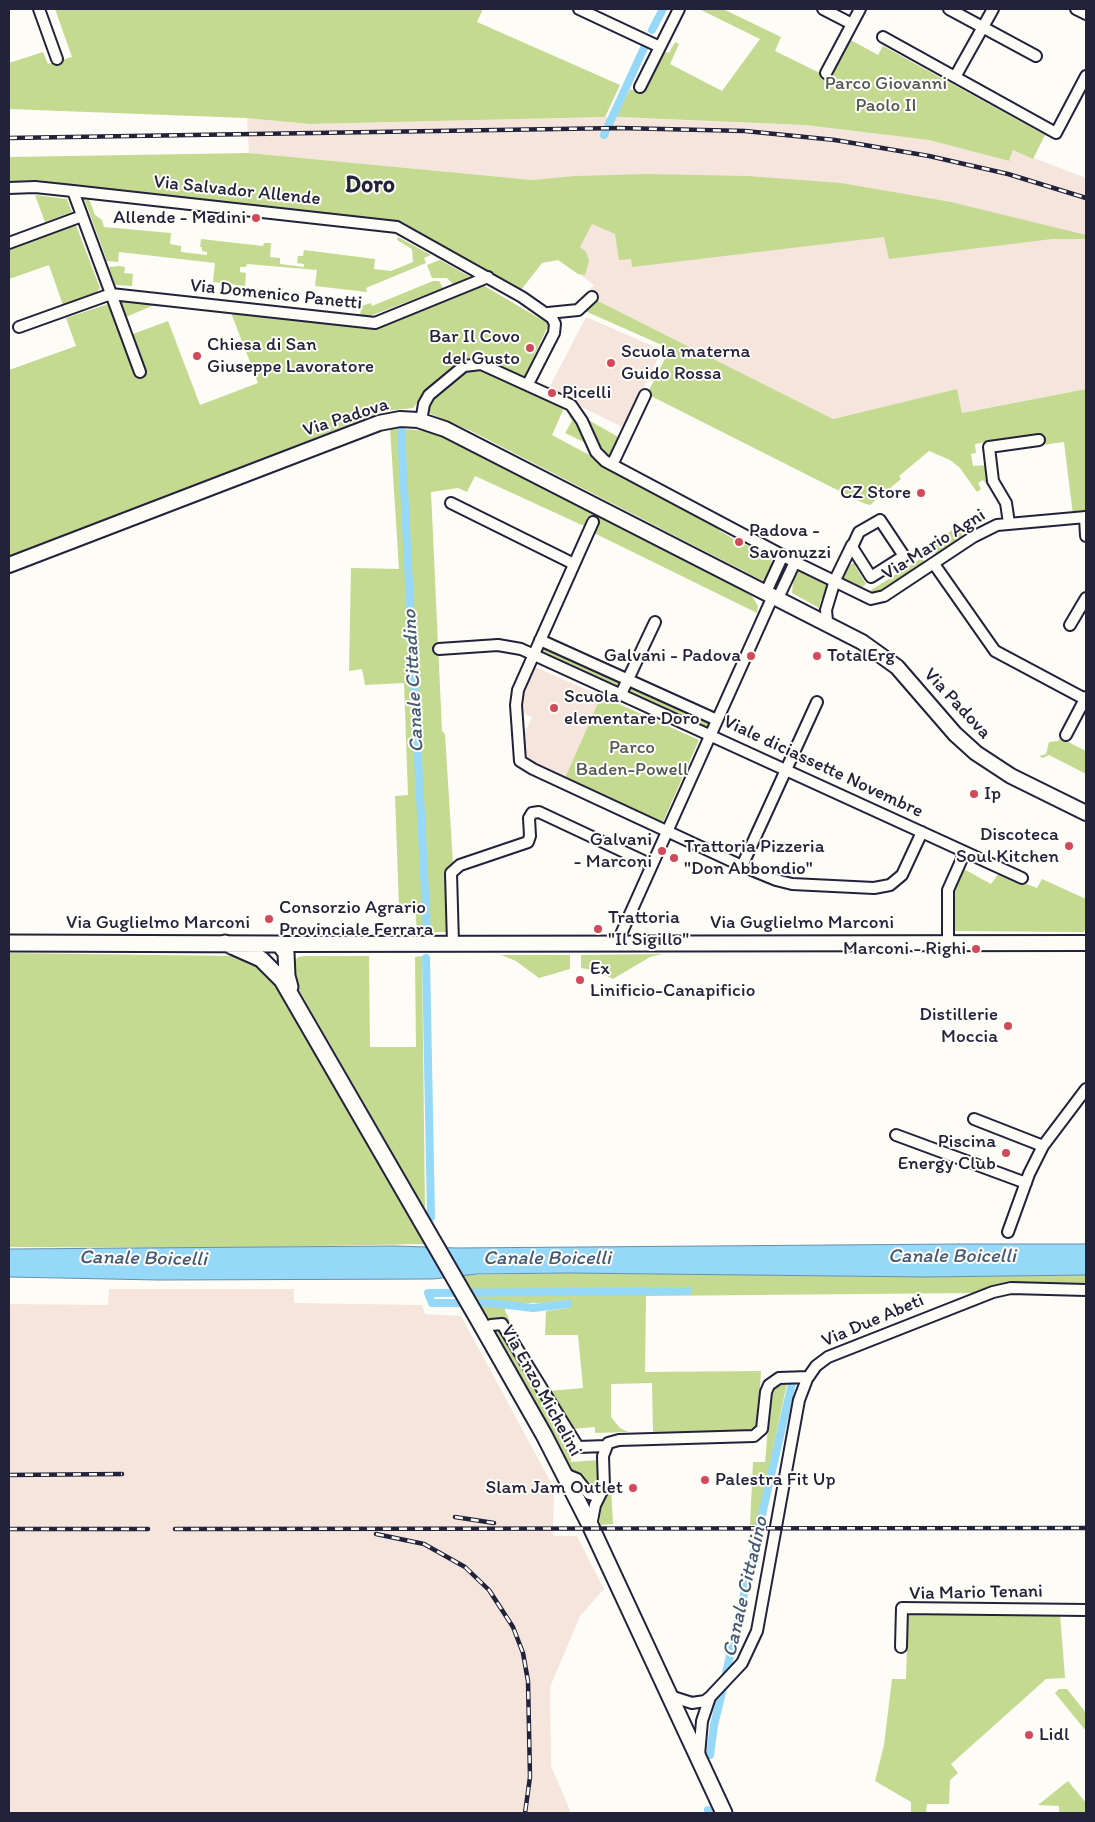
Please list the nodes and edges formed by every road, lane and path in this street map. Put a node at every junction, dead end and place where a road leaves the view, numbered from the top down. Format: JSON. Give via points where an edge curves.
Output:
{"nodes":[{"id":1,"x":39,"y":9,"type":"edge"},
{"id":2,"x":579,"y":9,"type":"edge"},
{"id":3,"x":679,"y":9,"type":"edge"},
{"id":4,"x":823,"y":9,"type":"edge"},
{"id":5,"x":860,"y":9,"type":"edge"},
{"id":6,"x":949,"y":9,"type":"edge"},
{"id":7,"x":993,"y":9,"type":"edge"},
{"id":8,"x":1076,"y":9,"type":"edge"},
{"id":9,"x":1086,"y":14,"type":"edge"},
{"id":10,"x":852,"y":24,"type":"junction"},
{"id":11,"x":983,"y":27,"type":"junction"},
{"id":12,"x":883,"y":38,"type":"dead end"},
{"id":13,"x":660,"y":47,"type":"junction"},
{"id":14,"x":1036,"y":56,"type":"dead end"},
{"id":15,"x":57,"y":59,"type":"dead end"},
{"id":16,"x":826,"y":73,"type":"dead end"},
{"id":17,"x":1086,"y":76,"type":"edge"},
{"id":18,"x":956,"y":77,"type":"junction"},
{"id":19,"x":640,"y":87,"type":"dead end"},
{"id":20,"x":9,"y":188,"type":"edge"},
{"id":21,"x":73,"y":191,"type":"junction"},
{"id":22,"x":82,"y":216,"type":"junction"},
{"id":23,"x":9,"y":243,"type":"edge"},
{"id":24,"x":488,"y":277,"type":"junction"},
{"id":25,"x":111,"y":294,"type":"junction"},
{"id":26,"x":592,"y":297,"type":"dead end"},
{"id":27,"x":550,"y":316,"type":"junction"},
{"id":28,"x":19,"y":327,"type":"dead end"},
{"id":29,"x":140,"y":372,"type":"dead end"},
{"id":30,"x":528,"y":384,"type":"junction"},
{"id":31,"x":645,"y":395,"type":"dead end"},
{"id":32,"x":421,"y":421,"type":"junction"},
{"id":33,"x":1039,"y":440,"type":"dead end"},
{"id":34,"x":608,"y":463,"type":"junction"},
{"id":35,"x":451,"y":503,"type":"dead end"},
{"id":36,"x":1086,"y":517,"type":"edge"},
{"id":37,"x":593,"y":522,"type":"dead end"},
{"id":38,"x":1009,"y":523,"type":"junction"},
{"id":39,"x":1086,"y":536,"type":"edge"},
{"id":40,"x":852,"y":545,"type":"junction"},
{"id":41,"x":782,"y":555,"type":"junction"},
{"id":42,"x":795,"y":562,"type":"junction"},
{"id":43,"x":574,"y":564,"type":"junction"},
{"id":44,"x":934,"y":564,"type":"junction"},
{"id":45,"x":9,"y":565,"type":"edge"},
{"id":46,"x":835,"y":580,"type":"junction"},
{"id":47,"x":772,"y":596,"type":"junction"},
{"id":48,"x":1086,"y":598,"type":"edge"},
{"id":49,"x":655,"y":622,"type":"dead end"},
{"id":50,"x":832,"y":626,"type":"junction"},
{"id":51,"x":1070,"y":626,"type":"dead end"},
{"id":52,"x":540,"y":640,"type":"junction"},
{"id":53,"x":439,"y":649,"type":"dead end"},
{"id":54,"x":534,"y":654,"type":"junction"},
{"id":55,"x":627,"y":680,"type":"junction"},
{"id":56,"x":620,"y":694,"type":"junction"},
{"id":57,"x":1086,"y":698,"type":"edge"},
{"id":58,"x":817,"y":702,"type":"dead end"},
{"id":59,"x":717,"y":720,"type":"junction"},
{"id":60,"x":711,"y":735,"type":"junction"},
{"id":61,"x":1066,"y":735,"type":"dead end"},
{"id":62,"x":786,"y":770,"type":"junction"},
{"id":63,"x":1086,"y":813,"type":"edge"},
{"id":64,"x":667,"y":831,"type":"junction"},
{"id":65,"x":922,"y":832,"type":"junction"},
{"id":66,"x":965,"y":852,"type":"junction"},
{"id":67,"x":652,"y":865,"type":"junction"},
{"id":68,"x":742,"y":866,"type":"junction"},
{"id":69,"x":1022,"y":878,"type":"dead end"},
{"id":70,"x":1086,"y":942,"type":"edge"},
{"id":71,"x":9,"y":943,"type":"edge"},
{"id":72,"x":225,"y":943,"type":"junction"},
{"id":73,"x":453,"y":943,"type":"junction"},
{"id":74,"x":617,"y":943,"type":"junction"},
{"id":75,"x":948,"y":943,"type":"junction"},
{"id":76,"x":279,"y":944,"type":"junction"},
{"id":77,"x":315,"y":944,"type":"junction"},
{"id":78,"x":286,"y":960,"type":"junction"},
{"id":79,"x":278,"y":975,"type":"junction"},
{"id":80,"x":295,"y":1002,"type":"junction"},
{"id":81,"x":1086,"y":1088,"type":"edge"},
{"id":82,"x":974,"y":1119,"type":"dead end"},
{"id":83,"x":896,"y":1134,"type":"dead end"},
{"id":84,"x":1043,"y":1146,"type":"junction"},
{"id":85,"x":1026,"y":1183,"type":"junction"},
{"id":86,"x":1008,"y":1232,"type":"dead end"},
{"id":87,"x":1086,"y":1290,"type":"edge"},
{"id":88,"x":491,"y":1325,"type":"dead end"},
{"id":89,"x":808,"y":1377,"type":"junction"},
{"id":90,"x":606,"y":1446,"type":"junction"},
{"id":91,"x":565,"y":1474,"type":"junction"},
{"id":92,"x":601,"y":1492,"type":"junction"},
{"id":93,"x":591,"y":1526,"type":"junction"},
{"id":94,"x":1086,"y":1610,"type":"edge"},
{"id":95,"x":901,"y":1647,"type":"dead end"},
{"id":96,"x":670,"y":1696,"type":"junction"},
{"id":97,"x":710,"y":1697,"type":"junction"},
{"id":98,"x":699,"y":1760,"type":"junction"},
{"id":99,"x":724,"y":1813,"type":"edge"}],
"edges":[{"from":1,"to":15,"type":"street"},
{"from":2,"to":13,"type":"street"},
{"from":3,"to":13,"type":"street"},
{"from":4,"to":10,"type":"street"},
{"from":5,"to":10,"type":"street"},
{"from":6,"to":11,"type":"street"},
{"from":7,"to":11,"type":"street"},
{"from":8,"to":9,"type":"street"},
{"from":10,"to":16,"type":"street"},
{"from":11,"to":14,"type":"street"},
{"from":11,"to":18,"type":"street"},
{"from":12,"to":18,"type":"street"},
{"from":13,"to":19,"type":"street"},
{"from":17,"to":18,"type":"street","via":[[1056,134]]},
{"from":20,"to":21,"type":"street","name":"Via Salvador Allende"},
{"from":21,"to":22,"type":"street"},
{"from":21,"to":24,"type":"street","name":"Via Salvador Allende","via":[[397,227]]},
{"from":22,"to":23,"type":"street"},
{"from":22,"to":25,"type":"street"},
{"from":24,"to":25,"type":"street","name":"Via Domenico Panetti","via":[[375,323]]},
{"from":24,"to":27,"type":"street","name":"Via Salvador Allende"},
{"from":25,"to":28,"type":"street"},
{"from":25,"to":29,"type":"street"},
{"from":26,"to":27,"type":"street","via":[[578,310]]},
{"from":27,"to":30,"type":"street","via":[[555,324],[554,333]]},
{"from":30,"to":32,"type":"street","via":[[481,364],[469,364],[429,395]]},
{"from":30,"to":34,"type":"street","via":[[576,410],[596,452]]},
{"from":31,"to":34,"type":"street"},
{"from":32,"to":45,"type":"main road","name":"Via Padova","via":[[411,418],[379,423]]},
{"from":32,"to":47,"type":"main road","name":"Via Padova","via":[[445,430]]},
{"from":33,"to":38,"type":"street","via":[[988,447],[994,486],[1006,503]]},
{"from":34,"to":41,"type":"street"},
{"from":35,"to":43,"type":"street"},
{"from":36,"to":38,"type":"street","name":"Via Mario Agni"},
{"from":36,"to":39,"type":"street"},
{"from":37,"to":43,"type":"street"},
{"from":38,"to":44,"type":"street","name":"Via Mario Agni","via":[[985,531]]},
{"from":40,"to":40,"type":"street","via":[[871,577],[904,556],[880,520],[859,532]]},
{"from":40,"to":46,"type":"street"},
{"from":41,"to":42,"type":"street"},
{"from":41,"to":47,"type":"street"},
{"from":42,"to":46,"type":"street"},
{"from":42,"to":47,"type":"street"},
{"from":43,"to":52,"type":"street"},
{"from":44,"to":46,"type":"street","name":"Via Mario Agni","via":[[874,599]]},
{"from":44,"to":57,"type":"street","via":[[995,651]]},
{"from":46,"to":50,"type":"street","via":[[826,610],[827,621]]},
{"from":47,"to":50,"type":"main road","name":"Via Padova"},
{"from":47,"to":59,"type":"street"},
{"from":48,"to":51,"type":"street"},
{"from":49,"to":55,"type":"street"},
{"from":50,"to":63,"type":"main road","name":"Via Padova","via":[[874,649],[897,667],[955,734],[986,761]]},
{"from":52,"to":54,"type":"street"},
{"from":52,"to":55,"type":"street","name":"Viale diciassette Novembre"},
{"from":53,"to":54,"type":"street","name":"Viale diciassette Novembre","via":[[505,645]]},
{"from":54,"to":56,"type":"street","name":"Viale diciassette Novembre"},
{"from":54,"to":64,"type":"street","via":[[516,697],[520,760]]},
{"from":55,"to":56,"type":"street"},
{"from":55,"to":59,"type":"street","name":"Viale diciassette Novembre"},
{"from":56,"to":60,"type":"street","name":"Viale diciassette Novembre"},
{"from":57,"to":61,"type":"street"},
{"from":58,"to":62,"type":"street"},
{"from":59,"to":60,"type":"street"},
{"from":60,"to":62,"type":"street","name":"Viale diciassette Novembre"},
{"from":60,"to":64,"type":"street"},
{"from":62,"to":65,"type":"street","name":"Viale diciassette Novembre"},
{"from":62,"to":68,"type":"street"},
{"from":64,"to":67,"type":"street"},
{"from":64,"to":68,"type":"street"},
{"from":65,"to":66,"type":"street","name":"Viale diciassette Novembre"},
{"from":65,"to":68,"type":"street","via":[[899,879],[881,887],[792,884]]},
{"from":66,"to":69,"type":"street","name":"Viale diciassette Novembre"},
{"from":66,"to":75,"type":"street","via":[[948,890]]},
{"from":67,"to":73,"type":"street","via":[[539,812],[532,813],[528,842],[460,865],[451,873]]},
{"from":67,"to":74,"type":"street"},
{"from":70,"to":75,"type":"main road","name":"Via Guglielmo Marconi"},
{"from":71,"to":72,"type":"main road","name":"Via Guglielmo Marconi"},
{"from":72,"to":76,"type":"main road","name":"Via Guglielmo Marconi"},
{"from":72,"to":79,"type":"main road","name":"Via Enzo Michelini","via":[[254,954]]},
{"from":73,"to":74,"type":"main road","name":"Via Guglielmo Marconi"},
{"from":73,"to":77,"type":"main road","name":"Via Guglielmo Marconi"},
{"from":74,"to":75,"type":"main road","name":"Via Guglielmo Marconi"},
{"from":76,"to":77,"type":"main road","name":"Via Guglielmo Marconi"},
{"from":76,"to":78,"type":"main road","name":"Via Enzo Michelini","via":[[284,949]]},
{"from":76,"to":79,"type":"main road","via":[[276,956]]},
{"from":77,"to":78,"type":"main road","via":[[296,948]]},
{"from":78,"to":80,"type":"main road","name":"Via Enzo Michelini"},
{"from":79,"to":80,"type":"main road","name":"Via Enzo Michelini"},
{"from":80,"to":91,"type":"main road","name":"Via Enzo Michelini"},
{"from":81,"to":84,"type":"street"},
{"from":82,"to":84,"type":"street"},
{"from":83,"to":85,"type":"street"},
{"from":84,"to":85,"type":"street"},
{"from":85,"to":86,"type":"street"},
{"from":87,"to":89,"type":"street","name":"Via Due Abeti","via":[[1011,1288],[993,1292],[828,1358]]},
{"from":88,"to":90,"type":"street","via":[[502,1324],[578,1447]]},
{"from":89,"to":90,"type":"street","via":[[779,1378],[769,1385],[762,1429],[754,1436],[620,1440]]},
{"from":89,"to":97,"type":"street","name":"Via Due Abeti","via":[[800,1400],[757,1631],[742,1663]]},
{"from":90,"to":92,"type":"street"},
{"from":91,"to":92,"type":"street","via":[[577,1479],[589,1494]]},
{"from":91,"to":93,"type":"main road","name":"Via Enzo Michelini"},
{"from":92,"to":93,"type":"street"},
{"from":93,"to":96,"type":"main road","name":"Via Enzo Michelini"},
{"from":94,"to":95,"type":"street","name":"Via Mario Tenani","via":[[902,1608]]},
{"from":96,"to":97,"type":"street","via":[[692,1703]]},
{"from":96,"to":98,"type":"main road","name":"Via Enzo Michelini"},
{"from":97,"to":98,"type":"street","name":"Via Due Abeti","via":[[700,1733]]},
{"from":98,"to":99,"type":"main road","name":"Via Enzo Michelini"}]}
